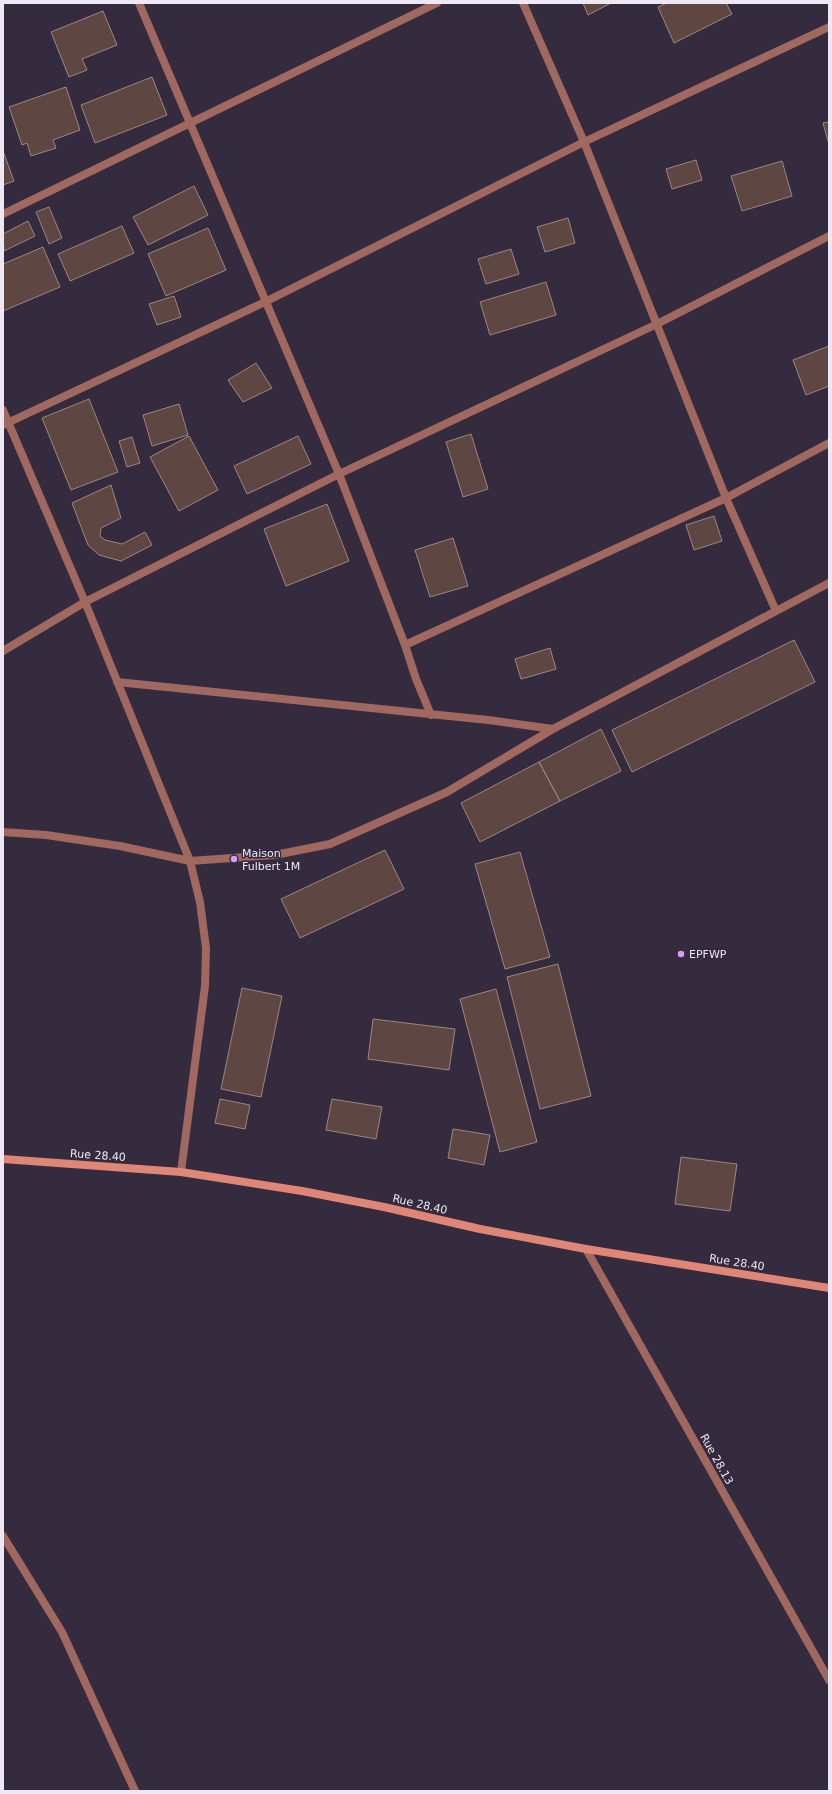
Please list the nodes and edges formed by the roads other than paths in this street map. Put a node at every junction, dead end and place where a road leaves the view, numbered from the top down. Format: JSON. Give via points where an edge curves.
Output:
{"nodes":[{"id":1,"x":139,"y":3,"type":"edge"},
{"id":2,"x":437,"y":3,"type":"edge"},
{"id":3,"x":523,"y":3,"type":"edge"},
{"id":4,"x":829,"y":27,"type":"edge"},
{"id":5,"x":189,"y":123,"type":"junction"},
{"id":6,"x":584,"y":142,"type":"junction"},
{"id":7,"x":3,"y":214,"type":"edge"},
{"id":8,"x":829,"y":236,"type":"edge"},
{"id":9,"x":265,"y":302,"type":"junction"},
{"id":10,"x":657,"y":324,"type":"junction"},
{"id":11,"x":3,"y":410,"type":"edge"},
{"id":12,"x":6,"y":424,"type":"edge"},
{"id":13,"x":829,"y":443,"type":"edge"},
{"id":14,"x":339,"y":474,"type":"junction"},
{"id":15,"x":726,"y":498,"type":"junction"},
{"id":16,"x":829,"y":583,"type":"edge"},
{"id":17,"x":85,"y":602,"type":"junction"},
{"id":18,"x":776,"y":611,"type":"junction"},
{"id":19,"x":404,"y":645,"type":"junction"},
{"id":20,"x":3,"y":651,"type":"edge"},
{"id":21,"x":117,"y":682,"type":"junction"},
{"id":22,"x":432,"y":714,"type":"junction"},
{"id":23,"x":553,"y":729,"type":"junction"},
{"id":24,"x":3,"y":832,"type":"edge"},
{"id":25,"x":190,"y":861,"type":"junction"},
{"id":26,"x":3,"y":1159,"type":"edge"},
{"id":27,"x":181,"y":1172,"type":"junction"},
{"id":28,"x":586,"y":1249,"type":"junction"},
{"id":29,"x":829,"y":1288,"type":"edge"},
{"id":30,"x":3,"y":1536,"type":"edge"},
{"id":31,"x":829,"y":1680,"type":"edge"},
{"id":32,"x":136,"y":1791,"type":"edge"}],
"edges":[{"from":1,"to":5,"type":"street"},
{"from":2,"to":5,"type":"street"},
{"from":3,"to":6,"type":"street"},
{"from":4,"to":6,"type":"street"},
{"from":5,"to":7,"type":"street"},
{"from":5,"to":9,"type":"street"},
{"from":6,"to":9,"type":"street"},
{"from":6,"to":10,"type":"street"},
{"from":8,"to":10,"type":"street"},
{"from":9,"to":12,"type":"street"},
{"from":9,"to":14,"type":"street"},
{"from":10,"to":14,"type":"street"},
{"from":10,"to":15,"type":"street"},
{"from":11,"to":12,"type":"street"},
{"from":12,"to":17,"type":"street"},
{"from":13,"to":15,"type":"street"},
{"from":14,"to":17,"type":"street"},
{"from":14,"to":19,"type":"street"},
{"from":15,"to":18,"type":"street"},
{"from":15,"to":19,"type":"street"},
{"from":16,"to":18,"type":"street"},
{"from":17,"to":20,"type":"street"},
{"from":17,"to":21,"type":"street"},
{"from":18,"to":23,"type":"street"},
{"from":19,"to":22,"type":"street"},
{"from":21,"to":22,"type":"street"},
{"from":21,"to":25,"type":"street"},
{"from":22,"to":23,"type":"street"},
{"from":23,"to":25,"type":"street","via":[[447,792],[330,844],[275,854]]},
{"from":24,"to":25,"type":"street","via":[[46,835],[120,846]]},
{"from":25,"to":27,"type":"street","via":[[200,902],[205,940],[205,986]]},
{"from":26,"to":27,"type":"street","name":"Rue 28.40"},
{"from":27,"to":28,"type":"street","name":"Rue 28.40","via":[[302,1191]]},
{"from":28,"to":29,"type":"street","name":"Rue 28.40"},
{"from":28,"to":31,"type":"street","name":"Rue 28.13"},
{"from":30,"to":32,"type":"street","via":[[62,1632]]}]}
